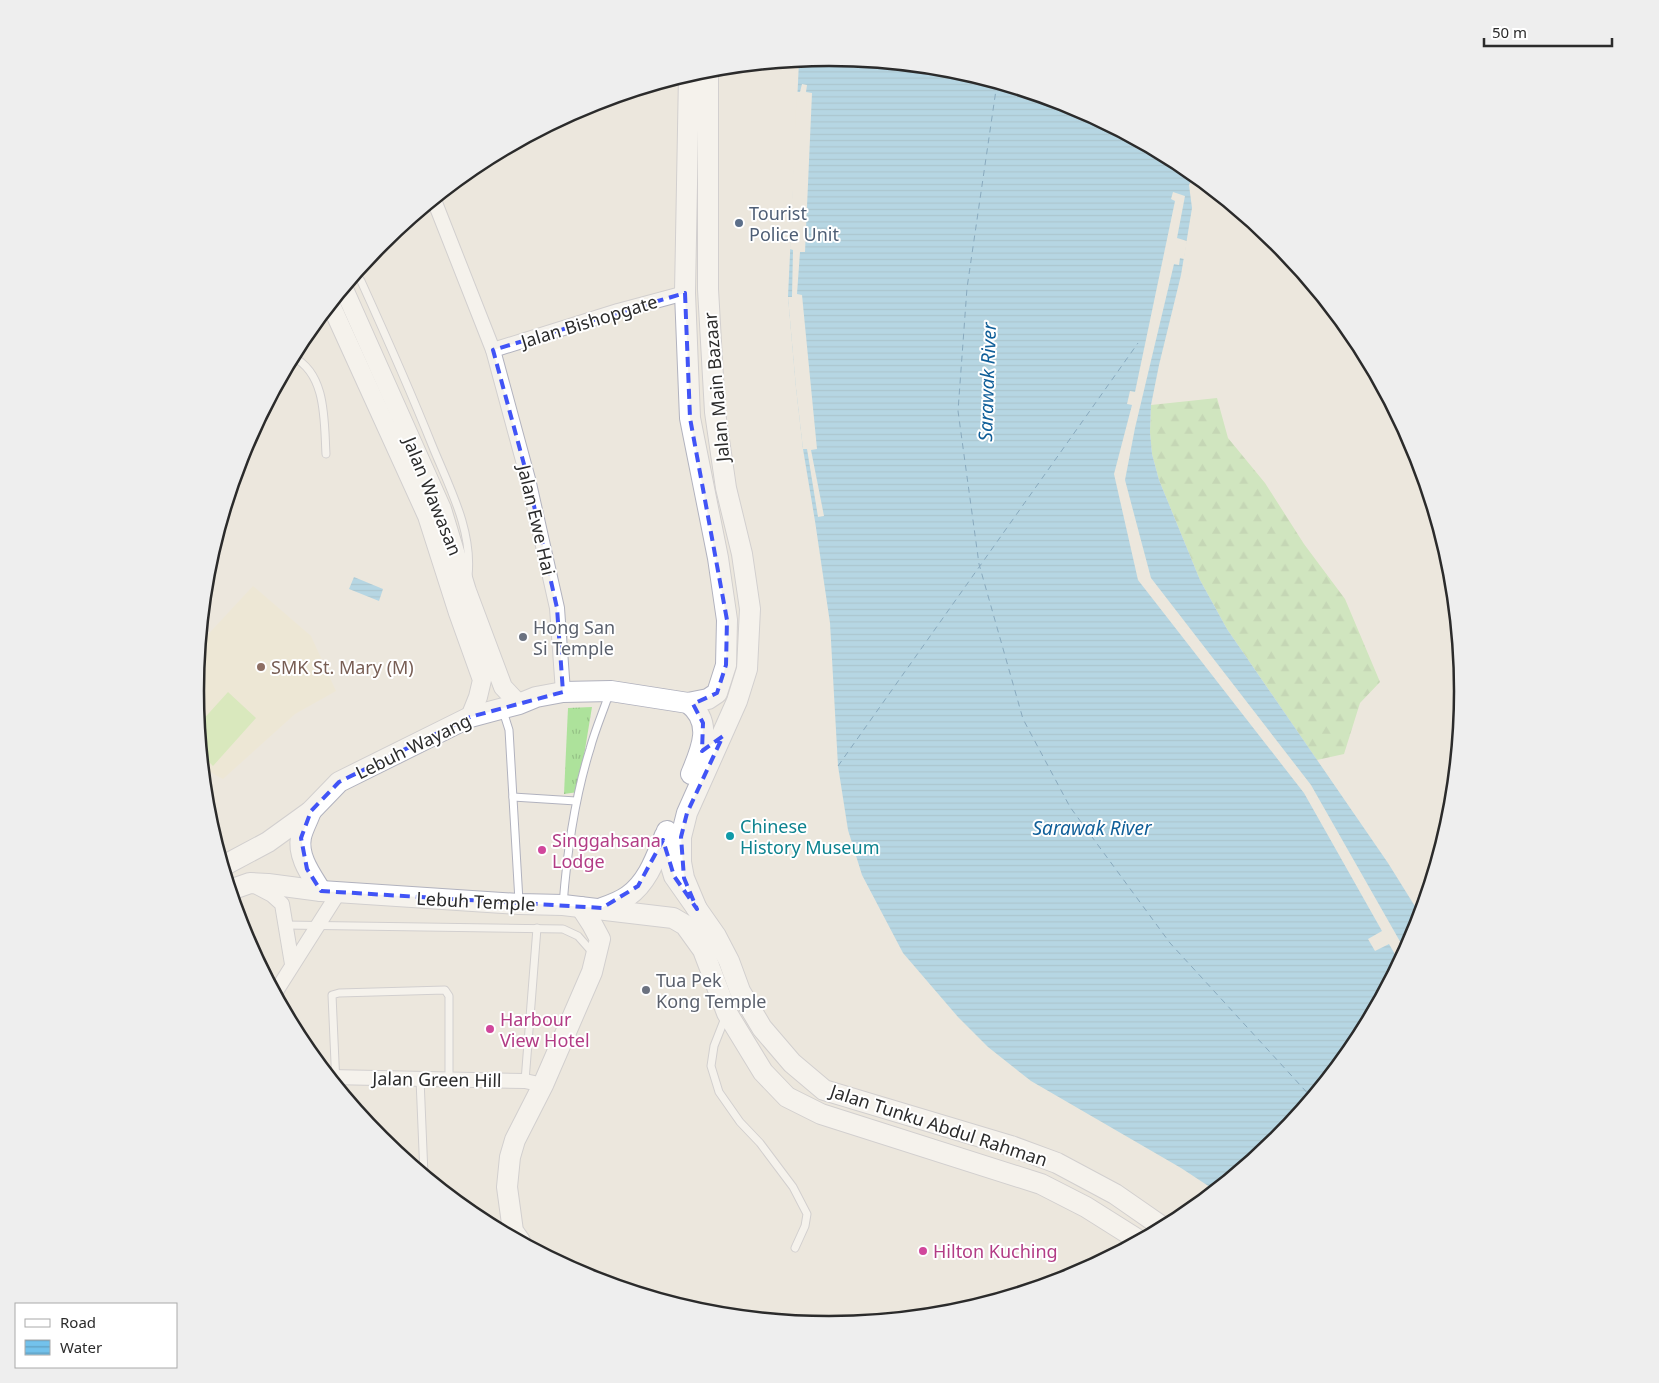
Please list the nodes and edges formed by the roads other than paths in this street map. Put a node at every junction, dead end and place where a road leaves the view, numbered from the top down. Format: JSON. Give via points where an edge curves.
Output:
{"nodes":[{"id":1,"x":708,"y":78,"type":"edge"},
{"id":2,"x":689,"y":83,"type":"edge"},
{"id":3,"x":436,"y":205,"type":"edge"},
{"id":4,"x":359,"y":279,"type":"edge"},
{"id":5,"x":685,"y":293,"type":"junction"},
{"id":6,"x":346,"y":294,"type":"edge"},
{"id":7,"x":333,"y":310,"type":"edge"},
{"id":8,"x":493,"y":350,"type":"junction"},
{"id":9,"x":300,"y":360,"type":"edge"},
{"id":10,"x":326,"y":454,"type":"dead end"},
{"id":11,"x":467,"y":590,"type":"junction"},
{"id":12,"x":610,"y":691,"type":"junction"},
{"id":13,"x":563,"y":692,"type":"junction"},
{"id":14,"x":688,"y":704,"type":"junction"},
{"id":15,"x":510,"y":706,"type":"junction"},
{"id":16,"x":470,"y":717,"type":"junction"},
{"id":17,"x":723,"y":736,"type":"junction"},
{"id":18,"x":700,"y":752,"type":"junction"},
{"id":19,"x":513,"y":797,"type":"junction"},
{"id":20,"x":576,"y":801,"type":"junction"},
{"id":21,"x":311,"y":811,"type":"junction"},
{"id":22,"x":667,"y":832,"type":"junction"},
{"id":23,"x":229,"y":863,"type":"edge"},
{"id":24,"x":250,"y":883,"type":"junction"},
{"id":25,"x":236,"y":888,"type":"edge"},
{"id":26,"x":330,"y":892,"type":"junction"},
{"id":27,"x":519,"y":904,"type":"junction"},
{"id":28,"x":572,"y":906,"type":"junction"},
{"id":29,"x":602,"y":908,"type":"junction"},
{"id":30,"x":698,"y":908,"type":"junction"},
{"id":31,"x":630,"y":914,"type":"joint"},
{"id":32,"x":285,"y":925,"type":"junction"},
{"id":33,"x":318,"y":926,"type":"junction"},
{"id":34,"x":537,"y":928,"type":"junction"},
{"id":35,"x":596,"y":958,"type":"junction"},
{"id":36,"x":292,"y":964,"type":"junction"},
{"id":37,"x":279,"y":987,"type":"edge"},
{"id":38,"x":727,"y":1013,"type":"junction"},
{"id":39,"x":334,"y":1073,"type":"edge"},
{"id":40,"x":420,"y":1079,"type":"junction"},
{"id":41,"x":449,"y":1079,"type":"junction"},
{"id":42,"x":339,"y":1080,"type":"edge"},
{"id":43,"x":534,"y":1083,"type":"junction"},
{"id":44,"x":424,"y":1167,"type":"edge"},
{"id":45,"x":1157,"y":1223,"type":"edge"},
{"id":46,"x":513,"y":1231,"type":"edge"},
{"id":47,"x":1134,"y":1237,"type":"edge"},
{"id":48,"x":795,"y":1248,"type":"dead end"}],
"edges":[{"from":1,"to":17,"type":"main road","name":"Jalan Main Bazaar","via":[[708,290],[715,412],[750,609],[747,669]]},
{"from":2,"to":5,"type":"main road","name":"Jalan Main Bazaar"},
{"from":3,"to":8,"type":"street","name":"Jalan Ewe Hai"},
{"from":4,"to":11,"type":"lane","via":[[408,385],[460,512],[470,562]]},
{"from":5,"to":8,"type":"street","name":"Jalan Bishopgate"},
{"from":5,"to":14,"type":"main road","name":"Jalan Main Bazaar","via":[[690,418],[727,620],[726,665],[717,693]]},
{"from":6,"to":11,"type":"street","name":"Jalan Wawasan","via":[[442,509]]},
{"from":7,"to":16,"type":"street","name":"Jalan Wawasan","via":[[427,516],[482,680]]},
{"from":8,"to":13,"type":"street","name":"Jalan Ewe Hai","via":[[528,479],[557,608]]},
{"from":9,"to":10,"type":"lane","via":[[315,381],[323,405]]},
{"from":11,"to":15,"type":"street","name":"Jalan Wawasan"},
{"from":12,"to":13,"type":"main road","name":"Lebuh Wayang"},
{"from":12,"to":14,"type":"main road","name":"Lebuh Wayang"},
{"from":12,"to":20,"type":"lane"},
{"from":13,"to":15,"type":"main road","name":"Lebuh Wayang","via":[[536,696]]},
{"from":14,"to":18,"type":"main road","via":[[696,709],[703,723]]},
{"from":15,"to":16,"type":"main road","name":"Lebuh Wayang"},
{"from":15,"to":19,"type":"lane"},
{"from":16,"to":21,"type":"main road","name":"Lebuh Wayang","via":[[339,782]]},
{"from":17,"to":18,"type":"main road"},
{"from":17,"to":30,"type":"main road","name":"Jalan Main Bazaar","via":[[687,812],[681,837],[684,878]]},
{"from":18,"to":22,"type":"main road"},
{"from":19,"to":20,"type":"lane"},
{"from":19,"to":27,"type":"lane"},
{"from":20,"to":28,"type":"lane","via":[[567,854]]},
{"from":21,"to":23,"type":"main road","name":"Lebuh Wayang","via":[[268,842]]},
{"from":21,"to":26,"type":"main road","via":[[301,838],[301,851],[307,869]]},
{"from":22,"to":29,"type":"main road","via":[[638,886],[627,896]]},
{"from":22,"to":30,"type":"main road","name":"Jalan Tunku Abdul Rahman","via":[[666,849],[674,876]]},
{"from":24,"to":25,"type":"main road"},
{"from":24,"to":26,"type":"main road"},
{"from":24,"to":32,"type":"street","via":[[282,904]]},
{"from":26,"to":27,"type":"main road","name":"Lebuh Temple"},
{"from":26,"to":33,"type":"street"},
{"from":27,"to":28,"type":"main road","name":"Lebuh Temple"},
{"from":28,"to":29,"type":"main road","name":"Lebuh Temple"},
{"from":28,"to":35,"type":"main road","via":[[592,924],[600,939]]},
{"from":29,"to":31,"type":"main road","name":"Lebuh Temple"},
{"from":30,"to":45,"type":"main road","name":"Jalan Tunku Abdul Rahman","via":[[716,936],[740,991],[762,1028],[792,1063],[824,1090],[1057,1163],[1115,1194]]},
{"from":31,"to":38,"type":"main road","name":"Jalan Tunku Abdul Rahman","via":[[673,918],[685,925],[703,950]]},
{"from":32,"to":33,"type":"lane"},
{"from":32,"to":36,"type":"street"},
{"from":33,"to":34,"type":"lane"},
{"from":33,"to":36,"type":"street"},
{"from":34,"to":35,"type":"lane","via":[[563,930],[578,936]]},
{"from":34,"to":43,"type":"lane"},
{"from":35,"to":43,"type":"main road","via":[[592,972]]},
{"from":36,"to":37,"type":"street"},
{"from":38,"to":47,"type":"main road","name":"Jalan Tunku Abdul Rahman","via":[[763,1072],[787,1097],[821,1114],[1041,1184],[1086,1206]]},
{"from":38,"to":48,"type":"lane","via":[[714,1046],[711,1066],[719,1092],[793,1187],[806,1214],[805,1226]]},
{"from":39,"to":41,"type":"lane","via":[[332,995],[445,990],[449,996]]},
{"from":40,"to":41,"type":"street","name":"Jalan Green Hill"},
{"from":40,"to":42,"type":"street","name":"Jalan Green Hill"},
{"from":40,"to":44,"type":"lane"},
{"from":41,"to":43,"type":"street","name":"Jalan Green Hill"},
{"from":43,"to":46,"type":"main road","via":[[510,1157],[507,1187]]}]}
